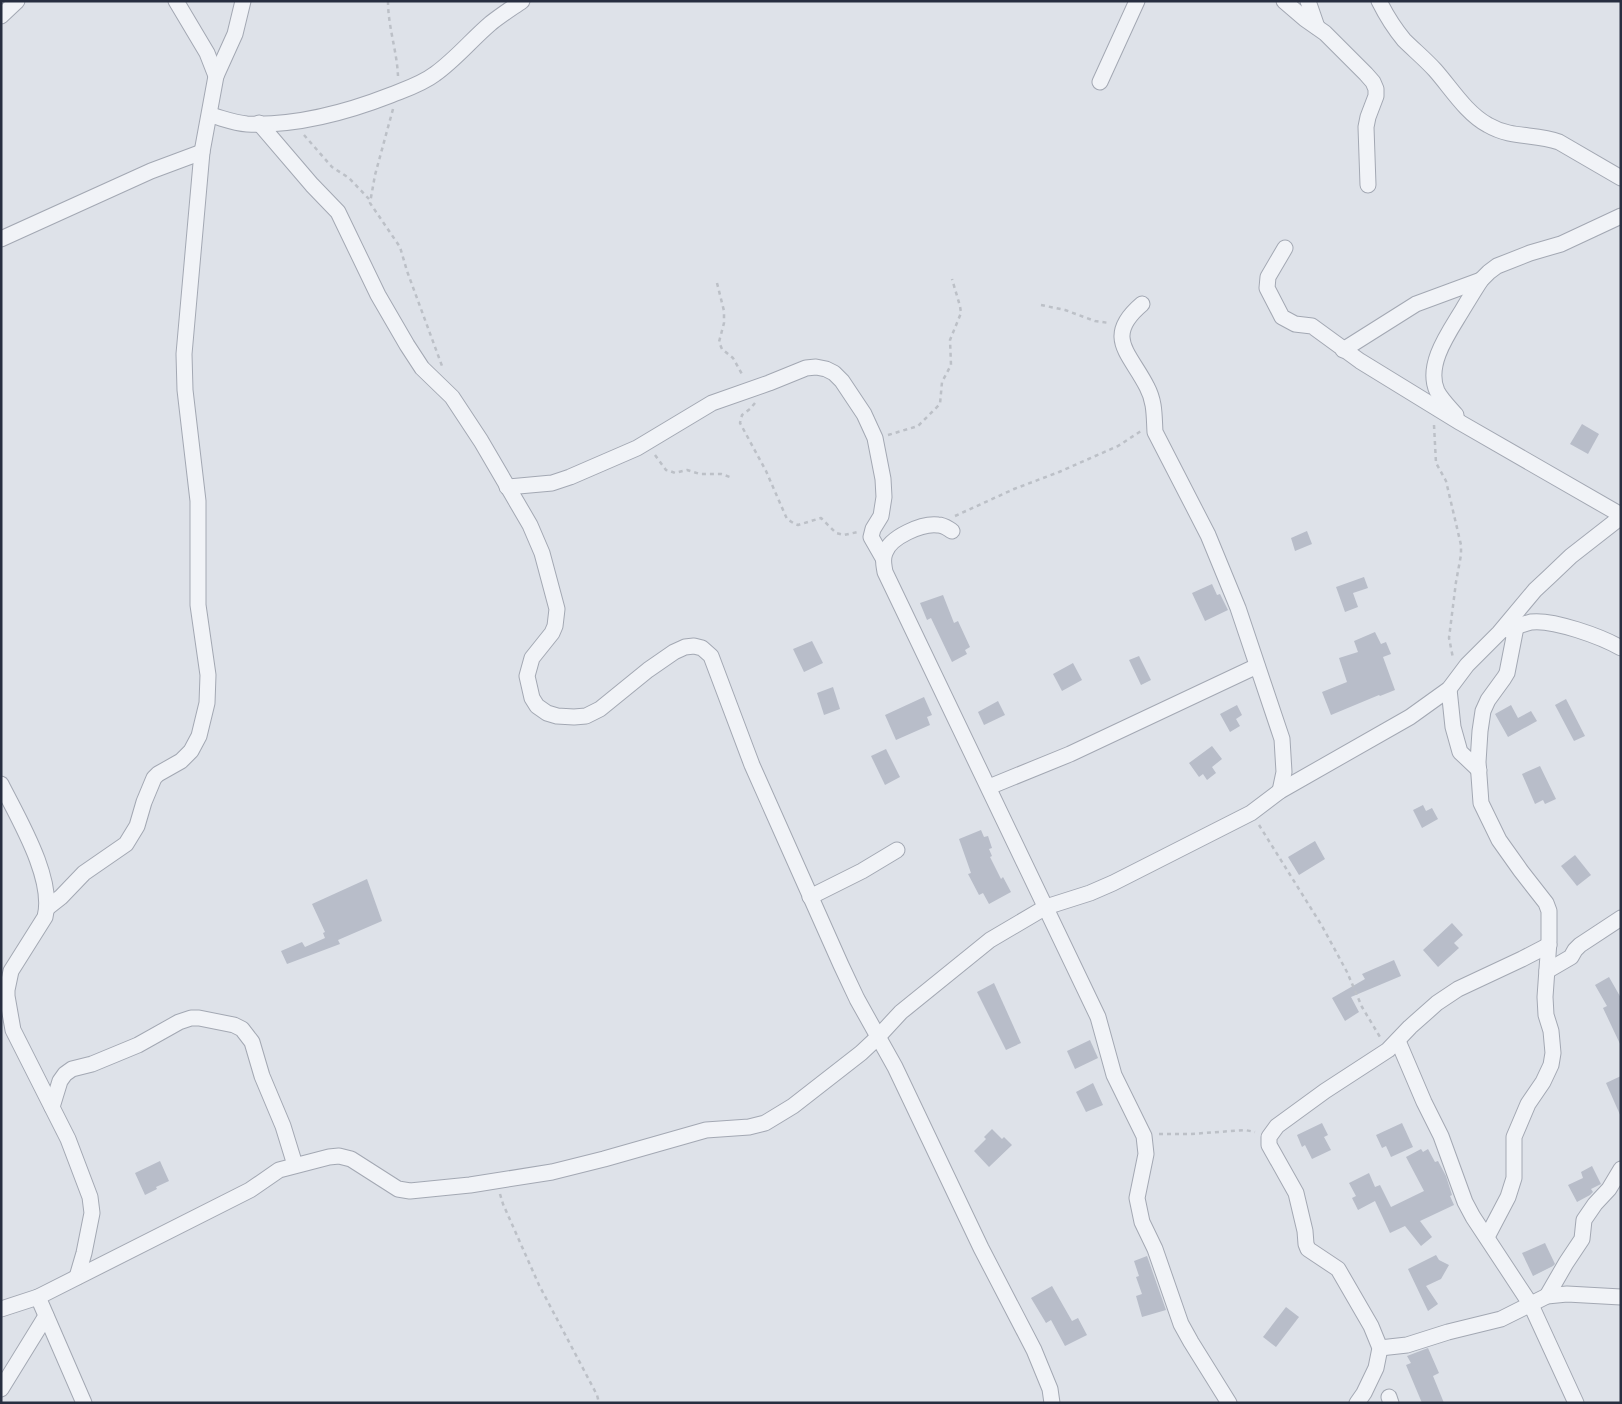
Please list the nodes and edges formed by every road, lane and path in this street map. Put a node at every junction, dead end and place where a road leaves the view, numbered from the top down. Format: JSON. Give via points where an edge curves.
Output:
{"nodes":[{"id":1,"x":18,"y":1,"type":"edge"},
{"id":2,"x":176,"y":1,"type":"edge"},
{"id":3,"x":243,"y":1,"type":"edge"},
{"id":4,"x":388,"y":1,"type":"edge"},
{"id":5,"x":522,"y":1,"type":"edge"},
{"id":6,"x":1137,"y":1,"type":"edge"},
{"id":7,"x":1284,"y":1,"type":"edge"},
{"id":8,"x":1308,"y":1,"type":"edge"},
{"id":9,"x":1379,"y":1,"type":"edge"},
{"id":10,"x":1,"y":16,"type":"edge"},
{"id":11,"x":1317,"y":27,"type":"junction"},
{"id":12,"x":216,"y":76,"type":"junction"},
{"id":13,"x":1100,"y":82,"type":"dead end"},
{"id":14,"x":398,"y":92,"type":"junction"},
{"id":15,"x":210,"y":115,"type":"junction"},
{"id":16,"x":290,"y":122,"type":"junction"},
{"id":17,"x":259,"y":123,"type":"junction"},
{"id":18,"x":202,"y":152,"type":"junction"},
{"id":19,"x":1621,"y":178,"type":"edge"},
{"id":20,"x":1368,"y":185,"type":"dead end"},
{"id":21,"x":369,"y":199,"type":"junction"},
{"id":22,"x":1621,"y":216,"type":"edge"},
{"id":23,"x":1,"y":239,"type":"edge"},
{"id":24,"x":1285,"y":248,"type":"dead end"},
{"id":25,"x":952,"y":279,"type":"dead end"},
{"id":26,"x":1481,"y":280,"type":"junction"},
{"id":27,"x":717,"y":283,"type":"dead end"},
{"id":28,"x":1142,"y":304,"type":"dead end"},
{"id":29,"x":1041,"y":305,"type":"dead end"},
{"id":30,"x":1123,"y":325,"type":"junction"},
{"id":31,"x":1344,"y":350,"type":"junction"},
{"id":32,"x":444,"y":372,"type":"dead end"},
{"id":33,"x":751,"y":389,"type":"junction"},
{"id":34,"x":1441,"y":410,"type":"junction"},
{"id":35,"x":1155,"y":422,"type":"junction"},
{"id":36,"x":1461,"y":423,"type":"junction"},
{"id":37,"x":874,"y":438,"type":"junction"},
{"id":38,"x":638,"y":448,"type":"junction"},
{"id":39,"x":730,"y":477,"type":"dead end"},
{"id":40,"x":507,"y":487,"type":"junction"},
{"id":41,"x":1621,"y":516,"type":"edge"},
{"id":42,"x":936,"y":524,"type":"junction"},
{"id":43,"x":952,"y":531,"type":"dead end"},
{"id":44,"x":871,"y":534,"type":"junction"},
{"id":45,"x":883,"y":558,"type":"junction"},
{"id":46,"x":1516,"y":627,"type":"junction"},
{"id":47,"x":1500,"y":633,"type":"junction"},
{"id":48,"x":1621,"y":648,"type":"edge"},
{"id":49,"x":1257,"y":666,"type":"junction"},
{"id":50,"x":1453,"y":683,"type":"junction"},
{"id":51,"x":1479,"y":770,"type":"junction"},
{"id":52,"x":1,"y":784,"type":"edge"},
{"id":53,"x":989,"y":787,"type":"junction"},
{"id":54,"x":1280,"y":791,"type":"junction"},
{"id":55,"x":1251,"y":813,"type":"junction"},
{"id":56,"x":897,"y":850,"type":"dead end"},
{"id":57,"x":810,"y":897,"type":"junction"},
{"id":58,"x":1046,"y":907,"type":"junction"},
{"id":59,"x":48,"y":908,"type":"junction"},
{"id":60,"x":1621,"y":918,"type":"edge"},
{"id":61,"x":1549,"y":943,"type":"junction"},
{"id":62,"x":1575,"y":950,"type":"junction"},
{"id":63,"x":1547,"y":971,"type":"junction"},
{"id":64,"x":878,"y":1038,"type":"junction"},
{"id":65,"x":1393,"y":1046,"type":"junction"},
{"id":66,"x":52,"y":1107,"type":"junction"},
{"id":67,"x":1144,"y":1136,"type":"junction"},
{"id":68,"x":1269,"y":1140,"type":"junction"},
{"id":69,"x":294,"y":1165,"type":"junction"},
{"id":70,"x":1621,"y":1169,"type":"edge"},
{"id":71,"x":496,"y":1180,"type":"junction"},
{"id":72,"x":1487,"y":1236,"type":"junction"},
{"id":73,"x":77,"y":1276,"type":"junction"},
{"id":74,"x":1547,"y":1296,"type":"junction"},
{"id":75,"x":38,"y":1297,"type":"junction"},
{"id":76,"x":1621,"y":1298,"type":"edge"},
{"id":77,"x":1531,"y":1304,"type":"junction"},
{"id":78,"x":1,"y":1309,"type":"edge"},
{"id":79,"x":46,"y":1316,"type":"junction"},
{"id":80,"x":1380,"y":1348,"type":"junction"},
{"id":81,"x":1,"y":1389,"type":"edge"},
{"id":82,"x":84,"y":1403,"type":"edge"},
{"id":83,"x":599,"y":1403,"type":"edge"},
{"id":84,"x":1052,"y":1403,"type":"edge"},
{"id":85,"x":1229,"y":1403,"type":"edge"},
{"id":86,"x":1357,"y":1403,"type":"edge"},
{"id":87,"x":1576,"y":1403,"type":"edge"}],
"edges":[{"from":1,"to":10,"type":"street"},
{"from":2,"to":12,"type":"street","via":[[207,53]]},
{"from":3,"to":12,"type":"street","via":[[235,34]]},
{"from":4,"to":14,"type":"path"},
{"from":5,"to":14,"type":"street","via":[[490,23],[434,75]]},
{"from":6,"to":13,"type":"street"},
{"from":7,"to":11,"type":"street"},
{"from":8,"to":11,"type":"street"},
{"from":9,"to":19,"type":"street","via":[[1404,40],[1487,125],[1503,132],[1559,142]]},
{"from":11,"to":20,"type":"street","via":[[1366,74],[1376,89],[1366,127]]},
{"from":12,"to":15,"type":"street"},
{"from":14,"to":16,"type":"street","via":[[346,111]]},
{"from":14,"to":21,"type":"path"},
{"from":15,"to":17,"type":"street","via":[[238,123]]},
{"from":15,"to":18,"type":"street"},
{"from":16,"to":17,"type":"street"},
{"from":16,"to":21,"type":"path"},
{"from":17,"to":40,"type":"street","via":[[338,212],[378,295],[407,345],[422,368],[452,396]]},
{"from":18,"to":23,"type":"street","via":[[151,170]]},
{"from":18,"to":59,"type":"street","via":[[184,354],[198,501],[198,605],[208,675],[206,703],[199,736],[191,751],[154,778],[137,826],[126,844],[84,873]]},
{"from":21,"to":32,"type":"path","via":[[400,247]]},
{"from":22,"to":26,"type":"street","via":[[1561,244],[1511,260]]},
{"from":24,"to":31,"type":"street","via":[[1266,282],[1277,310],[1289,322],[1312,326]]},
{"from":25,"to":37,"type":"path","via":[[961,313],[950,340],[951,365],[942,382],[940,404],[918,426]]},
{"from":26,"to":31,"type":"street","via":[[1416,304]]},
{"from":26,"to":36,"type":"street","via":[[1447,336],[1434,368],[1437,392]]},
{"from":27,"to":33,"type":"path","via":[[724,311],[719,342],[733,358]]},
{"from":28,"to":30,"type":"street"},
{"from":29,"to":30,"type":"path","via":[[1095,321]]},
{"from":30,"to":35,"type":"street","via":[[1122,341],[1148,388]]},
{"from":31,"to":34,"type":"street"},
{"from":33,"to":37,"type":"street","via":[[806,368],[826,369],[842,381],[864,414]]},
{"from":33,"to":38,"type":"street","via":[[712,403]]},
{"from":33,"to":44,"type":"path","via":[[756,399],[750,410],[742,415],[740,423],[787,519],[798,525],[821,518],[841,535],[862,531]]},
{"from":34,"to":36,"type":"street"},
{"from":34,"to":50,"type":"path","via":[[1434,420],[1435,460],[1446,481],[1461,545],[1449,638]]},
{"from":35,"to":42,"type":"path","via":[[1118,446]]},
{"from":35,"to":49,"type":"street","via":[[1154,432],[1208,535],[1226,578]]},
{"from":36,"to":41,"type":"street"},
{"from":37,"to":44,"type":"street","via":[[884,497],[880,516]]},
{"from":38,"to":39,"type":"path","via":[[652,453],[670,472],[687,470]]},
{"from":38,"to":40,"type":"street","via":[[552,483]]},
{"from":40,"to":57,"type":"street","via":[[530,525],[542,553],[557,609],[556,626],[532,658],[527,676],[529,690],[537,706],[557,716],[586,716],[600,709],[674,652],[685,647],[702,648],[715,666],[752,765]]},
{"from":41,"to":47,"type":"street","via":[[1550,576]]},
{"from":42,"to":43,"type":"street"},
{"from":42,"to":45,"type":"street","via":[[895,539]]},
{"from":44,"to":45,"type":"street"},
{"from":45,"to":53,"type":"street","via":[[885,572]]},
{"from":46,"to":47,"type":"street"},
{"from":46,"to":48,"type":"street","via":[[1531,622],[1557,625],[1586,632]]},
{"from":46,"to":51,"type":"street","via":[[1507,673],[1484,711]]},
{"from":47,"to":50,"type":"street","via":[[1466,665]]},
{"from":49,"to":53,"type":"street","via":[[1070,754]]},
{"from":49,"to":54,"type":"street","via":[[1282,739],[1284,772]]},
{"from":50,"to":51,"type":"street","via":[[1453,727],[1460,752]]},
{"from":50,"to":54,"type":"street","via":[[1410,717]]},
{"from":51,"to":61,"type":"street","via":[[1481,803],[1499,840],[1546,903]]},
{"from":52,"to":59,"type":"street","via":[[39,862]]},
{"from":53,"to":58,"type":"street"},
{"from":54,"to":55,"type":"street"},
{"from":55,"to":58,"type":"street","via":[[1113,883]]},
{"from":55,"to":65,"type":"path","via":[[1322,926],[1362,1007]]},
{"from":56,"to":57,"type":"street"},
{"from":57,"to":64,"type":"street","via":[[856,999]]},
{"from":58,"to":64,"type":"street","via":[[990,940],[901,1012]]},
{"from":58,"to":67,"type":"street","via":[[1098,1017],[1114,1075]]},
{"from":59,"to":66,"type":"street","via":[[11,971],[7,990],[13,1030]]},
{"from":60,"to":62,"type":"street"},
{"from":61,"to":62,"type":"street"},
{"from":61,"to":63,"type":"street"},
{"from":61,"to":65,"type":"street","via":[[1458,989],[1437,1003]]},
{"from":62,"to":63,"type":"street","via":[[1571,957]]},
{"from":63,"to":72,"type":"street","via":[[1546,1015],[1553,1053],[1543,1082],[1528,1104],[1514,1137],[1514,1178],[1508,1197]]},
{"from":64,"to":71,"type":"street","via":[[793,1106],[766,1123],[706,1130],[575,1167]]},
{"from":64,"to":84,"type":"street","via":[[1034,1350],[1050,1389]]},
{"from":65,"to":68,"type":"street","via":[[1277,1126]]},
{"from":65,"to":72,"type":"street","via":[[1441,1136],[1465,1202]]},
{"from":66,"to":69,"type":"street","via":[[60,1081],[72,1069],[138,1045],[191,1018],[234,1025],[242,1029],[252,1042]]},
{"from":66,"to":73,"type":"street","via":[[90,1197],[92,1213]]},
{"from":67,"to":68,"type":"path","via":[[1245,1130]]},
{"from":67,"to":85,"type":"street","via":[[1146,1154],[1137,1198],[1142,1222],[1181,1324]]},
{"from":68,"to":80,"type":"street","via":[[1296,1193],[1308,1249],[1338,1269]]},
{"from":69,"to":71,"type":"street","via":[[344,1157],[406,1191]]},
{"from":69,"to":73,"type":"street","via":[[276,1171],[250,1190]]},
{"from":70,"to":74,"type":"street","via":[[1584,1220],[1582,1239]]},
{"from":71,"to":83,"type":"path","via":[[503,1204],[539,1285]]},
{"from":72,"to":77,"type":"street"},
{"from":73,"to":75,"type":"street"},
{"from":74,"to":76,"type":"street","via":[[1567,1294]]},
{"from":74,"to":77,"type":"street"},
{"from":75,"to":78,"type":"street"},
{"from":75,"to":79,"type":"street"},
{"from":77,"to":80,"type":"street","via":[[1501,1319],[1407,1345]]},
{"from":77,"to":87,"type":"street"},
{"from":79,"to":81,"type":"street"},
{"from":79,"to":82,"type":"street"},
{"from":80,"to":86,"type":"street","via":[[1376,1368]]}]}
